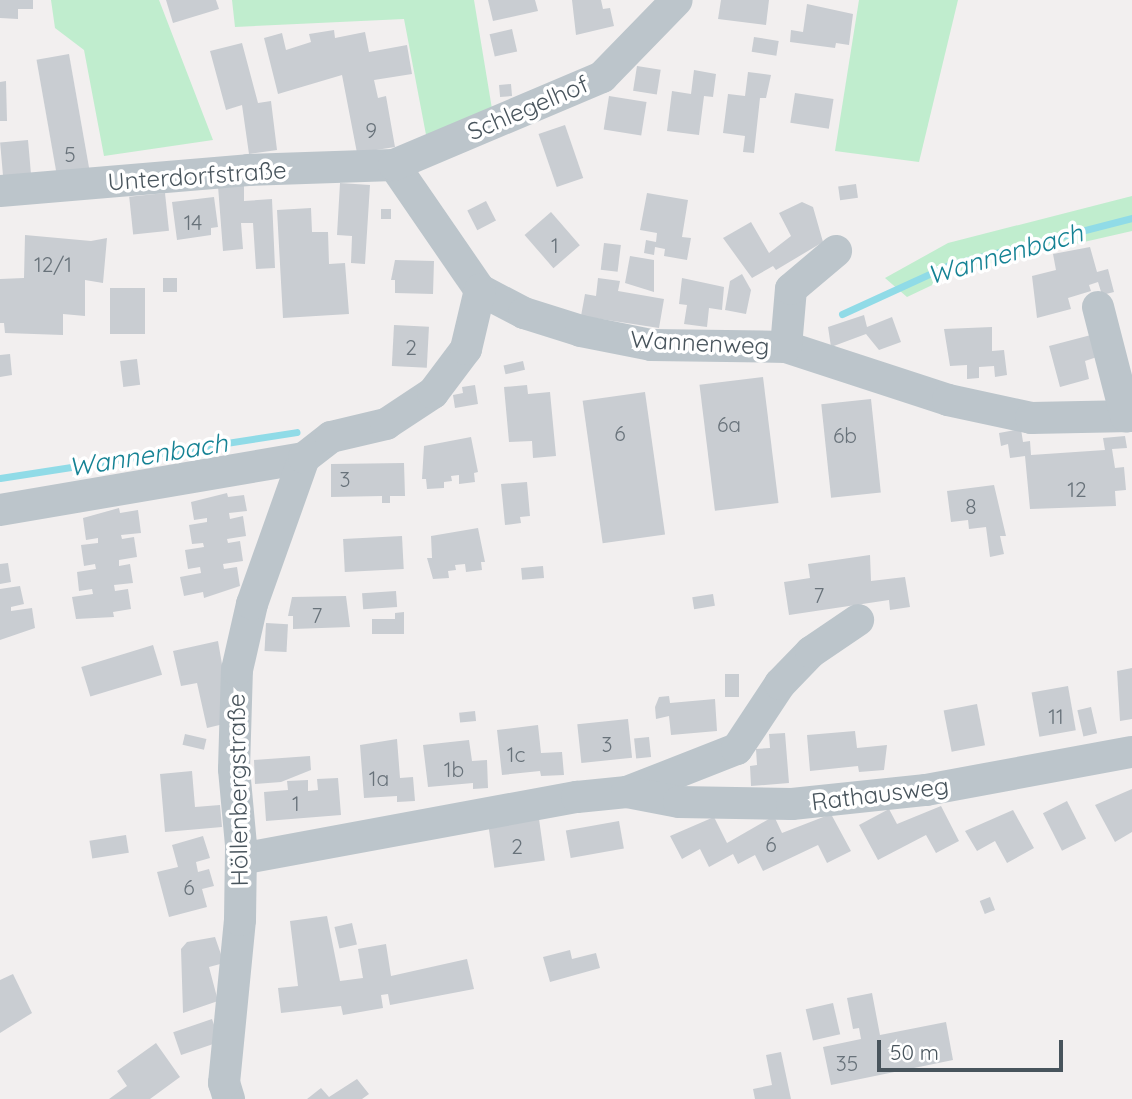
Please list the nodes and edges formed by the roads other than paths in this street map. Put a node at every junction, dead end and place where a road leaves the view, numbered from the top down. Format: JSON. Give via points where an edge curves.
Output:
{"nodes":[{"id":1,"x":677,"y":0,"type":"edge"},
{"id":2,"x":394,"y":165,"type":"junction"},
{"id":3,"x":0,"y":191,"type":"edge"},
{"id":4,"x":836,"y":251,"type":"dead end"},
{"id":5,"x":480,"y":290,"type":"junction"},
{"id":6,"x":1098,"y":307,"type":"dead end"},
{"id":7,"x":786,"y":347,"type":"junction"},
{"id":8,"x":1129,"y":416,"type":"edge"},
{"id":9,"x":304,"y":458,"type":"junction"},
{"id":10,"x":0,"y":510,"type":"edge"},
{"id":11,"x":858,"y":620,"type":"dead end"},
{"id":12,"x":1132,"y":752,"type":"edge"},
{"id":13,"x":626,"y":792,"type":"junction"},
{"id":14,"x":241,"y":859,"type":"junction"},
{"id":15,"x":229,"y":1099,"type":"edge"}],
"edges":[{"from":1,"to":2,"type":"street","name":"Schlegelhof","via":[[602,77]]},
{"from":2,"to":3,"type":"street","name":"Unterdorfstraße","via":[[248,170]]},
{"from":2,"to":5,"type":"street","name":"Wannenweg"},
{"from":4,"to":7,"type":"street","name":"Wannenweg","via":[[791,289]]},
{"from":5,"to":7,"type":"street","name":"Wannenweg","via":[[524,313],[581,331],[651,345]]},
{"from":5,"to":9,"type":"street","via":[[466,349],[433,393],[386,424],[331,437]]},
{"from":6,"to":8,"type":"street","name":"Wannenweg"},
{"from":7,"to":8,"type":"street","name":"Wannenweg","via":[[948,400],[1031,418]]},
{"from":9,"to":10,"type":"street"},
{"from":9,"to":14,"type":"street","name":"Höllenbergstraße","via":[[252,604],[237,670],[234,769]]},
{"from":11,"to":13,"type":"street","name":"Rathausweg","via":[[811,652],[788,676],[737,749]]},
{"from":12,"to":13,"type":"street","name":"Rathausweg","via":[[926,790],[792,804],[679,802]]},
{"from":13,"to":14,"type":"street","name":"Rathausweg"},
{"from":14,"to":15,"type":"street","name":"Höllenbergstraße","via":[[224,1083]]}]}
